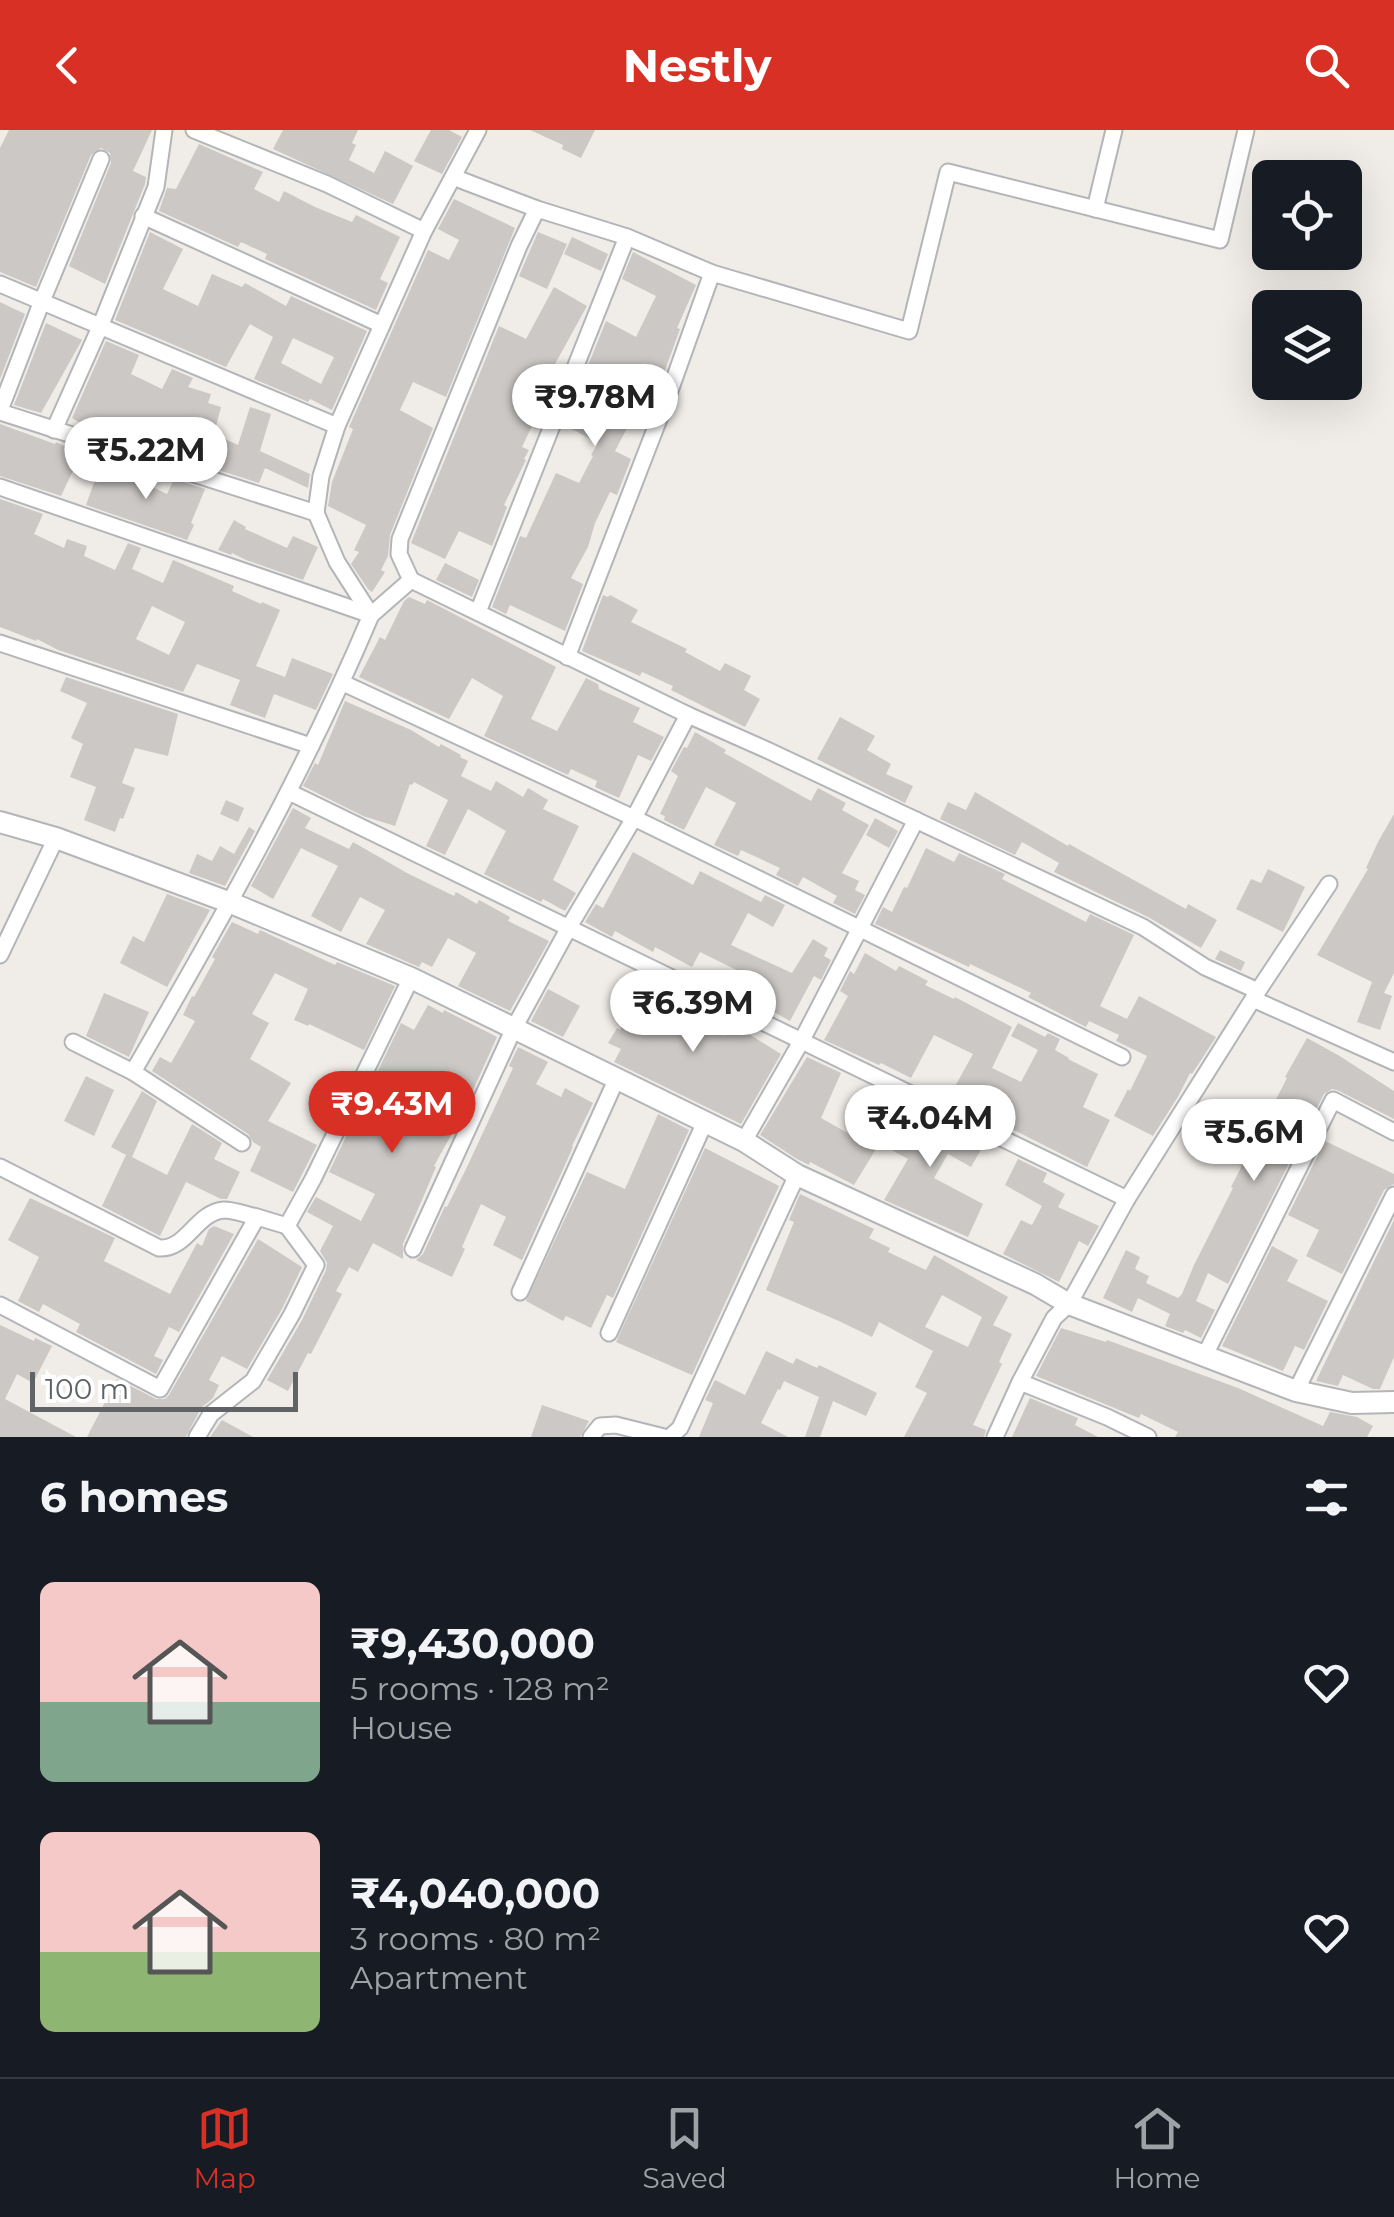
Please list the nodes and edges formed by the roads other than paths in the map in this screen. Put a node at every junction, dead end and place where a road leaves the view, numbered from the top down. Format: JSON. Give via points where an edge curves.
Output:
{"nodes":[{"id":1,"x":164,"y":130,"type":"edge"},
{"id":2,"x":194,"y":130,"type":"edge"},
{"id":3,"x":478,"y":130,"type":"edge"},
{"id":4,"x":1114,"y":130,"type":"edge"},
{"id":5,"x":1246,"y":130,"type":"edge"},
{"id":6,"x":101,"y":159,"type":"dead end"},
{"id":7,"x":452,"y":177,"type":"junction"},
{"id":8,"x":537,"y":208,"type":"junction"},
{"id":9,"x":1095,"y":209,"type":"junction"},
{"id":10,"x":143,"y":216,"type":"junction"},
{"id":11,"x":424,"y":231,"type":"junction"},
{"id":12,"x":627,"y":236,"type":"junction"},
{"id":13,"x":712,"y":273,"type":"junction"},
{"id":14,"x":0,"y":284,"type":"edge"},
{"id":15,"x":42,"y":301,"type":"junction"},
{"id":16,"x":382,"y":325,"type":"junction"},
{"id":17,"x":100,"y":327,"type":"junction"},
{"id":18,"x":0,"y":411,"type":"edge"},
{"id":19,"x":336,"y":426,"type":"junction"},
{"id":20,"x":54,"y":430,"type":"junction"},
{"id":21,"x":0,"y":486,"type":"edge"},
{"id":22,"x":316,"y":513,"type":"junction"},
{"id":23,"x":411,"y":580,"type":"junction"},
{"id":24,"x":478,"y":612,"type":"junction"},
{"id":25,"x":371,"y":616,"type":"junction"},
{"id":26,"x":0,"y":643,"type":"edge"},
{"id":27,"x":567,"y":657,"type":"junction"},
{"id":28,"x":343,"y":683,"type":"junction"},
{"id":29,"x":688,"y":715,"type":"junction"},
{"id":30,"x":311,"y":746,"type":"junction"},
{"id":31,"x":288,"y":792,"type":"junction"},
{"id":32,"x":634,"y":818,"type":"junction"},
{"id":33,"x":916,"y":820,"type":"junction"},
{"id":34,"x":0,"y":822,"type":"edge"},
{"id":35,"x":56,"y":838,"type":"junction"},
{"id":36,"x":1329,"y":884,"type":"dead end"},
{"id":37,"x":231,"y":903,"type":"junction"},
{"id":38,"x":569,"y":928,"type":"junction"},
{"id":39,"x":860,"y":928,"type":"junction"},
{"id":40,"x":0,"y":954,"type":"edge"},
{"id":41,"x":411,"y":978,"type":"junction"},
{"id":42,"x":1255,"y":995,"type":"junction"},
{"id":43,"x":514,"y":1028,"type":"junction"},
{"id":44,"x":802,"y":1040,"type":"junction"},
{"id":45,"x":73,"y":1042,"type":"dead end"},
{"id":46,"x":1122,"y":1057,"type":"dead end"},
{"id":47,"x":1394,"y":1062,"type":"edge"},
{"id":48,"x":133,"y":1072,"type":"junction"},
{"id":49,"x":617,"y":1078,"type":"junction"},
{"id":50,"x":705,"y":1122,"type":"junction"},
{"id":51,"x":1394,"y":1132,"type":"edge"},
{"id":52,"x":744,"y":1140,"type":"junction"},
{"id":53,"x":242,"y":1143,"type":"dead end"},
{"id":54,"x":0,"y":1167,"type":"edge"},
{"id":55,"x":797,"y":1175,"type":"junction"},
{"id":56,"x":1394,"y":1195,"type":"edge"},
{"id":57,"x":1127,"y":1200,"type":"junction"},
{"id":58,"x":258,"y":1217,"type":"junction"},
{"id":59,"x":287,"y":1226,"type":"junction"},
{"id":60,"x":413,"y":1249,"type":"dead end"},
{"id":61,"x":520,"y":1292,"type":"dead end"},
{"id":62,"x":1069,"y":1304,"type":"junction"},
{"id":63,"x":0,"y":1305,"type":"edge"},
{"id":64,"x":609,"y":1333,"type":"dead end"},
{"id":65,"x":1204,"y":1356,"type":"junction"},
{"id":66,"x":1020,"y":1382,"type":"junction"},
{"id":67,"x":1296,"y":1391,"type":"junction"},
{"id":68,"x":1394,"y":1402,"type":"edge"},
{"id":69,"x":197,"y":1437,"type":"edge"},
{"id":70,"x":591,"y":1437,"type":"edge"},
{"id":71,"x":667,"y":1437,"type":"edge"},
{"id":72,"x":995,"y":1437,"type":"edge"},
{"id":73,"x":1148,"y":1437,"type":"edge"}],
"edges":[{"from":1,"to":10,"type":"street","via":[[156,187]]},
{"from":2,"to":11,"type":"street"},
{"from":3,"to":7,"type":"street"},
{"from":4,"to":9,"type":"street"},
{"from":5,"to":9,"type":"street","via":[[1220,240]]},
{"from":6,"to":15,"type":"street"},
{"from":7,"to":8,"type":"street"},
{"from":7,"to":11,"type":"street"},
{"from":8,"to":12,"type":"street"},
{"from":8,"to":23,"type":"street","via":[[400,539]]},
{"from":9,"to":13,"type":"street","via":[[948,172],[909,331]]},
{"from":10,"to":16,"type":"street"},
{"from":10,"to":17,"type":"street"},
{"from":11,"to":16,"type":"street"},
{"from":12,"to":13,"type":"street"},
{"from":12,"to":24,"type":"street"},
{"from":13,"to":27,"type":"street"},
{"from":14,"to":15,"type":"street"},
{"from":15,"to":17,"type":"street"},
{"from":15,"to":18,"type":"street"},
{"from":16,"to":19,"type":"street"},
{"from":17,"to":19,"type":"street"},
{"from":17,"to":20,"type":"street"},
{"from":18,"to":20,"type":"street"},
{"from":19,"to":22,"type":"street"},
{"from":20,"to":22,"type":"street"},
{"from":21,"to":25,"type":"street"},
{"from":22,"to":25,"type":"street"},
{"from":23,"to":24,"type":"street"},
{"from":23,"to":25,"type":"street"},
{"from":24,"to":27,"type":"street"},
{"from":25,"to":28,"type":"street"},
{"from":26,"to":30,"type":"street"},
{"from":27,"to":29,"type":"street"},
{"from":28,"to":30,"type":"street"},
{"from":28,"to":32,"type":"street"},
{"from":29,"to":32,"type":"street"},
{"from":29,"to":33,"type":"street"},
{"from":30,"to":31,"type":"street"},
{"from":31,"to":37,"type":"street"},
{"from":31,"to":38,"type":"street"},
{"from":32,"to":38,"type":"street"},
{"from":32,"to":39,"type":"street"},
{"from":33,"to":39,"type":"street"},
{"from":33,"to":42,"type":"street","via":[[1143,927]]},
{"from":34,"to":35,"type":"street"},
{"from":35,"to":37,"type":"street"},
{"from":35,"to":40,"type":"street"},
{"from":36,"to":42,"type":"street"},
{"from":37,"to":41,"type":"street"},
{"from":37,"to":48,"type":"street"},
{"from":38,"to":43,"type":"street"},
{"from":38,"to":44,"type":"street"},
{"from":39,"to":44,"type":"street"},
{"from":39,"to":46,"type":"street"},
{"from":41,"to":43,"type":"street"},
{"from":41,"to":59,"type":"street"},
{"from":42,"to":47,"type":"street"},
{"from":42,"to":57,"type":"street"},
{"from":43,"to":49,"type":"street"},
{"from":43,"to":60,"type":"street"},
{"from":44,"to":52,"type":"street"},
{"from":44,"to":57,"type":"street"},
{"from":45,"to":48,"type":"street"},
{"from":48,"to":53,"type":"street"},
{"from":49,"to":50,"type":"street"},
{"from":49,"to":61,"type":"street"},
{"from":50,"to":52,"type":"street"},
{"from":50,"to":64,"type":"street"},
{"from":51,"to":65,"type":"street","via":[[1334,1100]]},
{"from":52,"to":55,"type":"street"},
{"from":54,"to":58,"type":"street","via":[[159,1248],[179,1242],[223,1210]]},
{"from":55,"to":62,"type":"street"},
{"from":55,"to":71,"type":"street","via":[[680,1428]]},
{"from":56,"to":67,"type":"street"},
{"from":57,"to":62,"type":"street"},
{"from":58,"to":59,"type":"street"},
{"from":58,"to":63,"type":"street","via":[[160,1389]]},
{"from":59,"to":69,"type":"street","via":[[316,1266],[253,1381],[211,1414]]},
{"from":62,"to":65,"type":"street"},
{"from":62,"to":66,"type":"street","via":[[1054,1318]]},
{"from":65,"to":67,"type":"street"},
{"from":66,"to":72,"type":"street"},
{"from":66,"to":73,"type":"street"},
{"from":67,"to":68,"type":"street","via":[[1352,1403]]},
{"from":70,"to":71,"type":"street","via":[[600,1426],[616,1424]]}]}
